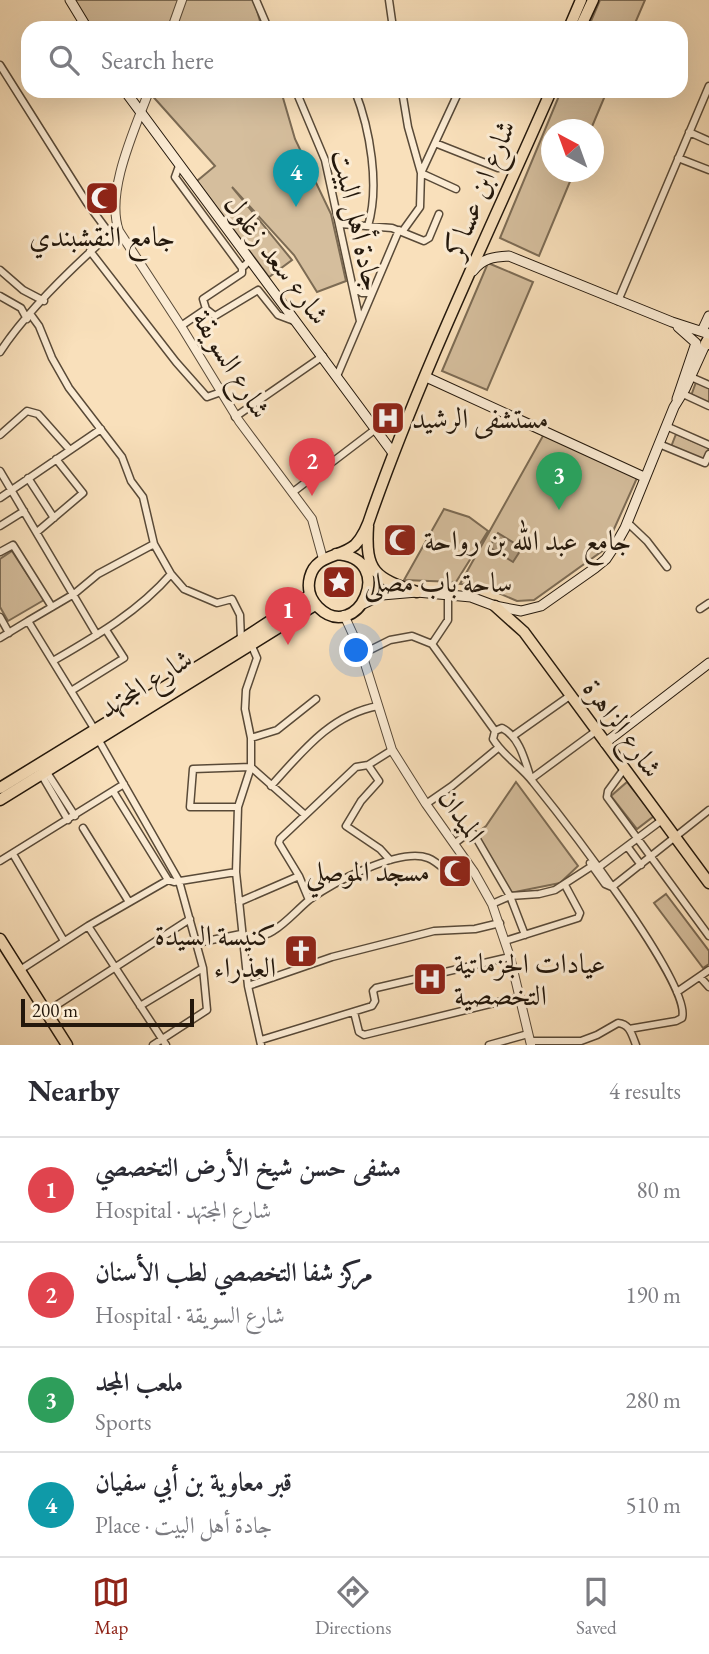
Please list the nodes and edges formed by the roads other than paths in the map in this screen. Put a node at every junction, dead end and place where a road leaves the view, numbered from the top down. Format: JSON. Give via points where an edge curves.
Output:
{"nodes":[{"id":1,"x":70,"y":0,"type":"edge"},
{"id":2,"x":182,"y":0,"type":"edge"},
{"id":3,"x":256,"y":0,"type":"edge"},
{"id":4,"x":389,"y":0,"type":"edge"},
{"id":5,"x":581,"y":0,"type":"edge"},
{"id":6,"x":593,"y":0,"type":"edge"},
{"id":7,"x":83,"y":21,"type":"edge"},
{"id":8,"x":174,"y":21,"type":"edge"},
{"id":9,"x":265,"y":21,"type":"edge"},
{"id":10,"x":392,"y":21,"type":"edge"},
{"id":11,"x":572,"y":21,"type":"edge"},
{"id":12,"x":583,"y":21,"type":"edge"},
{"id":13,"x":0,"y":65,"type":"edge"},
{"id":14,"x":709,"y":86,"type":"edge"},
{"id":15,"x":130,"y":98,"type":"edge"},
{"id":16,"x":146,"y":98,"type":"edge"},
{"id":17,"x":299,"y":98,"type":"edge"},
{"id":18,"x":358,"y":98,"type":"edge"},
{"id":19,"x":403,"y":98,"type":"edge"},
{"id":20,"x":456,"y":98,"type":"edge"},
{"id":21,"x":541,"y":98,"type":"edge"},
{"id":22,"x":548,"y":98,"type":"edge"},
{"id":23,"x":141,"y":113,"type":"junction"},
{"id":24,"x":689,"y":132,"type":"junction"},
{"id":25,"x":709,"y":141,"type":"edge"},
{"id":26,"x":435,"y":143,"type":"junction"},
{"id":27,"x":678,"y":158,"type":"junction"},
{"id":28,"x":180,"y":166,"type":"junction"},
{"id":29,"x":498,"y":167,"type":"dead end"},
{"id":30,"x":709,"y":170,"type":"edge"},
{"id":31,"x":421,"y":173,"type":"junction"},
{"id":32,"x":456,"y":189,"type":"dead end"},
{"id":33,"x":439,"y":214,"type":"dead end"},
{"id":34,"x":340,"y":224,"type":"junction"},
{"id":35,"x":368,"y":226,"type":"junction"},
{"id":36,"x":401,"y":231,"type":"junction"},
{"id":37,"x":114,"y":232,"type":"junction"},
{"id":38,"x":90,"y":251,"type":"junction"},
{"id":39,"x":250,"y":260,"type":"junction"},
{"id":40,"x":242,"y":268,"type":"junction"},
{"id":41,"x":0,"y":270,"type":"edge"},
{"id":42,"x":468,"y":278,"type":"junction"},
{"id":43,"x":353,"y":287,"type":"junction"},
{"id":44,"x":372,"y":293,"type":"junction"},
{"id":45,"x":0,"y":296,"type":"edge"},
{"id":46,"x":44,"y":301,"type":"junction"},
{"id":47,"x":618,"y":301,"type":"junction"},
{"id":48,"x":206,"y":309,"type":"junction"},
{"id":49,"x":709,"y":316,"type":"edge"},
{"id":50,"x":29,"y":317,"type":"junction"},
{"id":51,"x":360,"y":321,"type":"junction"},
{"id":52,"x":296,"y":322,"type":"junction"},
{"id":53,"x":672,"y":322,"type":"junction"},
{"id":54,"x":181,"y":326,"type":"junction"},
{"id":55,"x":707,"y":338,"type":"edge"},
{"id":56,"x":3,"y":342,"type":"edge"},
{"id":57,"x":0,"y":352,"type":"edge"},
{"id":58,"x":323,"y":356,"type":"junction"},
{"id":59,"x":337,"y":376,"type":"junction"},
{"id":60,"x":426,"y":377,"type":"junction"},
{"id":61,"x":691,"y":377,"type":"junction"},
{"id":62,"x":709,"y":385,"type":"edge"},
{"id":63,"x":221,"y":392,"type":"junction"},
{"id":64,"x":682,"y":394,"type":"junction"},
{"id":65,"x":709,"y":405,"type":"edge"},
{"id":66,"x":674,"y":407,"type":"junction"},
{"id":67,"x":235,"y":416,"type":"junction"},
{"id":68,"x":666,"y":426,"type":"junction"},
{"id":69,"x":377,"y":428,"type":"junction"},
{"id":70,"x":101,"y":429,"type":"junction"},
{"id":71,"x":0,"y":435,"type":"edge"},
{"id":72,"x":659,"y":444,"type":"junction"},
{"id":73,"x":709,"y":445,"type":"edge"},
{"id":74,"x":69,"y":449,"type":"junction"},
{"id":75,"x":393,"y":453,"type":"junction"},
{"id":76,"x":709,"y":454,"type":"edge"},
{"id":77,"x":56,"y":459,"type":"junction"},
{"id":78,"x":0,"y":471,"type":"edge"},
{"id":79,"x":644,"y":477,"type":"junction"},
{"id":80,"x":28,"y":478,"type":"junction"},
{"id":81,"x":10,"y":490,"type":"junction"},
{"id":82,"x":293,"y":492,"type":"junction"},
{"id":83,"x":0,"y":498,"type":"edge"},
{"id":84,"x":24,"y":511,"type":"junction"},
{"id":85,"x":54,"y":518,"type":"junction"},
{"id":86,"x":627,"y":522,"type":"junction"},
{"id":87,"x":369,"y":523,"type":"junction"},
{"id":88,"x":0,"y":526,"type":"edge"},
{"id":89,"x":37,"y":532,"type":"junction"},
{"id":90,"x":155,"y":544,"type":"junction"},
{"id":91,"x":0,"y":552,"type":"edge"},
{"id":92,"x":336,"y":554,"type":"junction"},
{"id":93,"x":323,"y":559,"type":"junction"},
{"id":94,"x":667,"y":567,"type":"dead end"},
{"id":95,"x":171,"y":574,"type":"junction"},
{"id":96,"x":417,"y":592,"type":"junction"},
{"id":97,"x":74,"y":594,"type":"junction"},
{"id":98,"x":448,"y":594,"type":"junction"},
{"id":99,"x":313,"y":600,"type":"junction"},
{"id":100,"x":709,"y":603,"type":"edge"},
{"id":101,"x":363,"y":604,"type":"junction"},
{"id":102,"x":495,"y":606,"type":"junction"},
{"id":103,"x":52,"y":607,"type":"junction"},
{"id":104,"x":700,"y":609,"type":"dead end"},
{"id":105,"x":344,"y":615,"type":"junction"},
{"id":106,"x":0,"y":617,"type":"edge"},
{"id":107,"x":28,"y":621,"type":"junction"},
{"id":108,"x":106,"y":629,"type":"junction"},
{"id":109,"x":9,"y":633,"type":"junction"},
{"id":110,"x":97,"y":635,"type":"junction"},
{"id":111,"x":0,"y":638,"type":"edge"},
{"id":112,"x":246,"y":642,"type":"junction"},
{"id":113,"x":432,"y":644,"type":"junction"},
{"id":114,"x":362,"y":654,"type":"junction"},
{"id":115,"x":52,"y":661,"type":"junction"},
{"id":116,"x":709,"y":663,"type":"edge"},
{"id":117,"x":71,"y":691,"type":"junction"},
{"id":118,"x":571,"y":695,"type":"junction"},
{"id":119,"x":316,"y":699,"type":"dead end"},
{"id":120,"x":378,"y":706,"type":"junction"},
{"id":121,"x":495,"y":731,"type":"junction"},
{"id":122,"x":596,"y":731,"type":"junction"},
{"id":123,"x":96,"y":734,"type":"junction"},
{"id":124,"x":513,"y":736,"type":"junction"},
{"id":125,"x":251,"y":738,"type":"junction"},
{"id":126,"x":605,"y":743,"type":"junction"},
{"id":127,"x":498,"y":748,"type":"junction"},
{"id":128,"x":392,"y":750,"type":"junction"},
{"id":129,"x":368,"y":765,"type":"junction"},
{"id":130,"x":251,"y":767,"type":"junction"},
{"id":131,"x":624,"y":769,"type":"junction"},
{"id":132,"x":44,"y":772,"type":"junction"},
{"id":133,"x":531,"y":779,"type":"junction"},
{"id":134,"x":124,"y":784,"type":"junction"},
{"id":135,"x":271,"y":786,"type":"junction"},
{"id":136,"x":0,"y":788,"type":"edge"},
{"id":137,"x":113,"y":791,"type":"junction"},
{"id":138,"x":0,"y":800,"type":"edge"},
{"id":139,"x":426,"y":804,"type":"junction"},
{"id":140,"x":239,"y":807,"type":"junction"},
{"id":141,"x":709,"y":810,"type":"edge"},
{"id":142,"x":304,"y":814,"type":"junction"},
{"id":143,"x":72,"y":818,"type":"junction"},
{"id":144,"x":662,"y":820,"type":"junction"},
{"id":145,"x":83,"y":828,"type":"dead end"},
{"id":146,"x":676,"y":838,"type":"junction"},
{"id":147,"x":636,"y":839,"type":"junction"},
{"id":148,"x":454,"y":844,"type":"junction"},
{"id":149,"x":627,"y":846,"type":"junction"},
{"id":150,"x":13,"y":854,"type":"junction"},
{"id":151,"x":650,"y":858,"type":"junction"},
{"id":152,"x":390,"y":860,"type":"junction"},
{"id":153,"x":0,"y":861,"type":"edge"},
{"id":154,"x":594,"y":864,"type":"junction"},
{"id":155,"x":641,"y":865,"type":"junction"},
{"id":156,"x":236,"y":872,"type":"junction"},
{"id":157,"x":474,"y":872,"type":"junction"},
{"id":158,"x":299,"y":876,"type":"junction"},
{"id":159,"x":167,"y":880,"type":"junction"},
{"id":160,"x":179,"y":881,"type":"junction"},
{"id":161,"x":709,"y":883,"type":"edge"},
{"id":162,"x":565,"y":885,"type":"junction"},
{"id":163,"x":612,"y":887,"type":"junction"},
{"id":164,"x":510,"y":896,"type":"junction"},
{"id":165,"x":309,"y":900,"type":"junction"},
{"id":166,"x":129,"y":902,"type":"junction"},
{"id":167,"x":239,"y":902,"type":"junction"},
{"id":168,"x":492,"y":904,"type":"junction"},
{"id":169,"x":190,"y":919,"type":"junction"},
{"id":170,"x":500,"y":923,"type":"junction"},
{"id":171,"x":88,"y":926,"type":"junction"},
{"id":172,"x":525,"y":935,"type":"junction"},
{"id":173,"x":709,"y":936,"type":"edge"},
{"id":174,"x":241,"y":937,"type":"junction"},
{"id":175,"x":0,"y":939,"type":"edge"},
{"id":176,"x":64,"y":941,"type":"junction"},
{"id":177,"x":505,"y":941,"type":"junction"},
{"id":178,"x":197,"y":943,"type":"junction"},
{"id":179,"x":0,"y":951,"type":"edge"},
{"id":180,"x":510,"y":957,"type":"junction"},
{"id":181,"x":115,"y":967,"type":"junction"},
{"id":182,"x":203,"y":968,"type":"junction"},
{"id":183,"x":20,"y":970,"type":"junction"},
{"id":184,"x":709,"y":970,"type":"edge"},
{"id":185,"x":701,"y":977,"type":"junction"},
{"id":186,"x":248,"y":986,"type":"junction"},
{"id":187,"x":709,"y":987,"type":"edge"},
{"id":188,"x":677,"y":992,"type":"junction"},
{"id":189,"x":519,"y":997,"type":"junction"},
{"id":190,"x":140,"y":1006,"type":"junction"},
{"id":191,"x":46,"y":1012,"type":"junction"},
{"id":192,"x":354,"y":1012,"type":"junction"},
{"id":193,"x":629,"y":1029,"type":"junction"},
{"id":194,"x":530,"y":1040,"type":"edge"},
{"id":195,"x":164,"y":1042,"type":"edge"},
{"id":196,"x":261,"y":1043,"type":"edge"},
{"id":197,"x":60,"y":1045,"type":"edge"},
{"id":198,"x":67,"y":1045,"type":"edge"},
{"id":199,"x":153,"y":1045,"type":"edge"},
{"id":200,"x":489,"y":1045,"type":"edge"},
{"id":201,"x":636,"y":1045,"type":"edge"}],
"edges":[{"from":1,"to":7,"type":"main road"},
{"from":2,"to":8,"type":"street"},
{"from":3,"to":9,"type":"street"},
{"from":4,"to":10,"type":"street"},
{"from":5,"to":11,"type":"main road"},
{"from":6,"to":12,"type":"main road"},
{"from":13,"to":37,"type":"street","via":[[87,203]]},
{"from":14,"to":24,"type":"street"},
{"from":15,"to":23,"type":"main road","name":"شارع سعد زغلول"},
{"from":16,"to":23,"type":"street"},
{"from":17,"to":34,"type":"street","name":"جادة أهل البيت","via":[[321,149]]},
{"from":18,"to":35,"type":"street","via":[[372,167],[374,195]]},
{"from":19,"to":31,"type":"street"},
{"from":20,"to":26,"type":"street"},
{"from":21,"to":42,"type":"main road","name":"شارع ابن عساكر"},
{"from":22,"to":42,"type":"main road","name":"شارع ابن عساكر"},
{"from":23,"to":28,"type":"main road","name":"شارع سعد زغلول"},
{"from":23,"to":37,"type":"street","via":[[116,188]]},
{"from":24,"to":25,"type":"street"},
{"from":24,"to":27,"type":"street"},
{"from":26,"to":29,"type":"street"},
{"from":26,"to":31,"type":"street"},
{"from":27,"to":30,"type":"street"},
{"from":27,"to":47,"type":"street"},
{"from":28,"to":39,"type":"main road","name":"شارع سعد زغلول"},
{"from":28,"to":40,"type":"street","via":[[175,177]]},
{"from":31,"to":32,"type":"street"},
{"from":31,"to":36,"type":"street","via":[[420,207]]},
{"from":33,"to":36,"type":"street","via":[[427,240]]},
{"from":34,"to":35,"type":"street"},
{"from":34,"to":43,"type":"street","name":"جادة أهل البيت"},
{"from":35,"to":36,"type":"street"},
{"from":36,"to":44,"type":"street"},
{"from":37,"to":38,"type":"street"},
{"from":37,"to":54,"type":"street","name":"شارع السويقة"},
{"from":38,"to":46,"type":"street"},
{"from":38,"to":63,"type":"street","via":[[207,397]]},
{"from":39,"to":40,"type":"street"},
{"from":39,"to":52,"type":"main road","name":"شارع سعد زغلول"},
{"from":40,"to":48,"type":"street","via":[[242,273],[203,299]]},
{"from":41,"to":46,"type":"street"},
{"from":42,"to":47,"type":"main road","via":[[485,260],[509,257]]},
{"from":42,"to":60,"type":"main road"},
{"from":43,"to":44,"type":"street"},
{"from":43,"to":51,"type":"street","name":"جادة أهل البيت"},
{"from":44,"to":51,"type":"street"},
{"from":45,"to":50,"type":"street"},
{"from":46,"to":50,"type":"street"},
{"from":47,"to":53,"type":"main road"},
{"from":48,"to":52,"type":"street","via":[[215,316],[258,290],[278,315]]},
{"from":48,"to":54,"type":"street"},
{"from":49,"to":55,"type":"main road","name":"شارع الزاهرة"},
{"from":50,"to":56,"type":"street"},
{"from":50,"to":70,"type":"street","via":[[39,326],[69,388]]},
{"from":51,"to":59,"type":"street"},
{"from":52,"to":58,"type":"main road","name":"شارع سعد زغلول"},
{"from":53,"to":55,"type":"main road"},
{"from":53,"to":66,"type":"main road","name":"شارع الزاهرة","via":[[696,343]]},
{"from":54,"to":63,"type":"street","name":"شارع السويقة"},
{"from":55,"to":61,"type":"main road","name":"شارع الزاهرة"},
{"from":56,"to":57,"type":"street"},
{"from":58,"to":59,"type":"main road","name":"شارع سعد زغلول"},
{"from":58,"to":67,"type":"street"},
{"from":59,"to":69,"type":"main road","name":"شارع سعد زغلول"},
{"from":60,"to":75,"type":"main road"},
{"from":60,"to":79,"type":"main road"},
{"from":61,"to":62,"type":"street"},
{"from":61,"to":64,"type":"main road","name":"شارع الزاهرة"},
{"from":63,"to":67,"type":"street","name":"شارع السويقة"},
{"from":64,"to":65,"type":"street"},
{"from":64,"to":66,"type":"main road","name":"شارع الزاهرة"},
{"from":66,"to":68,"type":"main road","name":"شارع الزاهرة"},
{"from":67,"to":82,"type":"street","name":"شارع السويقة"},
{"from":68,"to":72,"type":"main road","name":"شارع الزاهرة"},
{"from":68,"to":73,"type":"street"},
{"from":69,"to":75,"type":"main road","name":"شارع سعد زغلول"},
{"from":69,"to":82,"type":"street"},
{"from":70,"to":74,"type":"street"},
{"from":70,"to":90,"type":"street","via":[[143,497]]},
{"from":71,"to":74,"type":"street","via":[[27,411],[38,414]]},
{"from":72,"to":76,"type":"street","via":[[705,464]]},
{"from":72,"to":79,"type":"main road","name":"شارع الزاهرة"},
{"from":74,"to":77,"type":"street"},
{"from":75,"to":87,"type":"main road"},
{"from":77,"to":80,"type":"street"},
{"from":77,"to":85,"type":"street","via":[[83,493]]},
{"from":78,"to":81,"type":"street"},
{"from":79,"to":86,"type":"main road","name":"شارع الزاهرة"},
{"from":80,"to":81,"type":"street"},
{"from":80,"to":85,"type":"street"},
{"from":81,"to":83,"type":"street"},
{"from":81,"to":84,"type":"street"},
{"from":82,"to":93,"type":"street","name":"شارع السويقة","via":[[312,519]]},
{"from":84,"to":88,"type":"street"},
{"from":84,"to":89,"type":"street"},
{"from":85,"to":89,"type":"street"},
{"from":86,"to":94,"type":"street"},
{"from":86,"to":102,"type":"main road","name":"شارع الزاهرة","via":[[606,559],[541,606],[521,611]]},
{"from":87,"to":92,"type":"main road","via":[[354,546]]},
{"from":87,"to":96,"type":"main road","via":[[366,549],[374,570],[388,583]]},
{"from":89,"to":97,"type":"street"},
{"from":90,"to":95,"type":"street"},
{"from":90,"to":97,"type":"street","via":[[98,575]]},
{"from":91,"to":103,"type":"street","via":[[13,545]]},
{"from":92,"to":93,"type":"main road"},
{"from":92,"to":101,"type":"main road","via":[[355,558],[365,572],[369,583]]},
{"from":93,"to":99,"type":"main road","via":[[310,575]]},
{"from":95,"to":108,"type":"street","via":[[153,595]]},
{"from":95,"to":112,"type":"street","via":[[195,594],[217,603],[232,599]]},
{"from":96,"to":98,"type":"main road","name":"شارع الزاهرة"},
{"from":96,"to":101,"type":"main road","name":"شارع الزاهرة","via":[[382,595]]},
{"from":97,"to":103,"type":"street"},
{"from":97,"to":110,"type":"street"},
{"from":98,"to":102,"type":"main road","name":"شارع الزاهرة"},
{"from":98,"to":113,"type":"street","via":[[447,620]]},
{"from":99,"to":105,"type":"main road","via":[[323,611]]},
{"from":99,"to":112,"type":"main road","name":"شارع المجتهد"},
{"from":100,"to":104,"type":"street"},
{"from":101,"to":105,"type":"main road"},
{"from":102,"to":118,"type":"main road","name":"شارع الزاهرة","via":[[522,630]]},
{"from":103,"to":107,"type":"street"},
{"from":105,"to":114,"type":"street","name":"الميدان"},
{"from":106,"to":109,"type":"street"},
{"from":107,"to":109,"type":"street"},
{"from":107,"to":115,"type":"street"},
{"from":108,"to":110,"type":"street"},
{"from":108,"to":117,"type":"street","via":[[124,658]]},
{"from":109,"to":111,"type":"street"},
{"from":110,"to":115,"type":"street"},
{"from":112,"to":123,"type":"main road","name":"شارع المجتهد"},
{"from":112,"to":125,"type":"street","via":[[257,658],[246,690]]},
{"from":113,"to":114,"type":"street","via":[[412,636],[390,640]]},
{"from":113,"to":121,"type":"street"},
{"from":114,"to":120,"type":"street","name":"الميدان"},
{"from":115,"to":117,"type":"street"},
{"from":116,"to":126,"type":"main road"},
{"from":117,"to":123,"type":"street"},
{"from":118,"to":122,"type":"main road","name":"شارع الزاهرة"},
{"from":118,"to":124,"type":"street"},
{"from":119,"to":125,"type":"street","via":[[277,730]]},
{"from":120,"to":128,"type":"street","name":"الميدان"},
{"from":120,"to":135,"type":"street","via":[[343,717],[309,744]]},
{"from":121,"to":124,"type":"street","via":[[502,728]]},
{"from":121,"to":127,"type":"street"},
{"from":122,"to":126,"type":"main road","name":"شارع الزاهرة"},
{"from":122,"to":133,"type":"street"},
{"from":123,"to":132,"type":"main road","name":"شارع المجتهد"},
{"from":123,"to":134,"type":"street"},
{"from":123,"to":136,"type":"main road","name":"شارع المجتهد"},
{"from":124,"to":133,"type":"street"},
{"from":125,"to":130,"type":"street"},
{"from":126,"to":131,"type":"main road","name":"شارع الزاهرة"},
{"from":127,"to":133,"type":"street"},
{"from":127,"to":139,"type":"street"},
{"from":128,"to":129,"type":"street"},
{"from":128,"to":139,"type":"street","name":"الميدان"},
{"from":129,"to":142,"type":"street","via":[[356,767]]},
{"from":129,"to":152,"type":"street","via":[[379,781],[346,826]]},
{"from":130,"to":135,"type":"street"},
{"from":130,"to":140,"type":"street"},
{"from":130,"to":140,"type":"street","via":[[193,769],[190,807]]},
{"from":131,"to":144,"type":"main road","name":"شارع الزاهرة"},
{"from":131,"to":147,"type":"street","via":[[606,795]]},
{"from":132,"to":138,"type":"main road","name":"شارع المجتهد"},
{"from":132,"to":143,"type":"street"},
{"from":133,"to":154,"type":"street"},
{"from":134,"to":137,"type":"street"},
{"from":134,"to":160,"type":"street"},
{"from":135,"to":142,"type":"street"},
{"from":137,"to":143,"type":"street"},
{"from":137,"to":159,"type":"street"},
{"from":139,"to":148,"type":"street","name":"الميدان"},
{"from":140,"to":156,"type":"street"},
{"from":141,"to":146,"type":"street"},
{"from":142,"to":158,"type":"street","via":[[279,843]]},
{"from":143,"to":150,"type":"street"},
{"from":144,"to":146,"type":"main road","name":"شارع الزاهرة"},
{"from":144,"to":147,"type":"street"},
{"from":145,"to":166,"type":"street"},
{"from":146,"to":151,"type":"street"},
{"from":146,"to":161,"type":"main road","name":"شارع الزاهرة"},
{"from":147,"to":149,"type":"street"},
{"from":147,"to":151,"type":"street"},
{"from":148,"to":157,"type":"street","name":"الميدان"},
{"from":148,"to":164,"type":"street","via":[[468,833],[474,834]]},
{"from":149,"to":154,"type":"street"},
{"from":149,"to":155,"type":"street"},
{"from":150,"to":153,"type":"street"},
{"from":150,"to":176,"type":"street"},
{"from":151,"to":155,"type":"street"},
{"from":151,"to":173,"type":"street"},
{"from":152,"to":157,"type":"street","via":[[428,858],[450,874]]},
{"from":152,"to":165,"type":"street","via":[[335,883]]},
{"from":154,"to":162,"type":"street"},
{"from":154,"to":163,"type":"street"},
{"from":155,"to":163,"type":"street"},
{"from":156,"to":160,"type":"street"},
{"from":156,"to":167,"type":"street"},
{"from":157,"to":168,"type":"street","name":"الميدان"},
{"from":158,"to":165,"type":"street"},
{"from":158,"to":167,"type":"street"},
{"from":159,"to":160,"type":"street"},
{"from":159,"to":166,"type":"street"},
{"from":160,"to":169,"type":"street"},
{"from":162,"to":164,"type":"street","via":[[539,894]]},
{"from":162,"to":172,"type":"street","via":[[580,913],[578,918]]},
{"from":163,"to":188,"type":"street","via":[[652,944]]},
{"from":164,"to":168,"type":"street"},
{"from":164,"to":172,"type":"street"},
{"from":165,"to":174,"type":"street","via":[[265,936]]},
{"from":166,"to":171,"type":"street"},
{"from":167,"to":174,"type":"street"},
{"from":168,"to":170,"type":"street","name":"الميدان"},
{"from":169,"to":178,"type":"street"},
{"from":169,"to":181,"type":"street"},
{"from":170,"to":177,"type":"street","name":"الميدان"},
{"from":170,"to":186,"type":"street","via":[[434,931],[332,957]]},
{"from":171,"to":176,"type":"street"},
{"from":171,"to":181,"type":"street"},
{"from":172,"to":177,"type":"street"},
{"from":174,"to":178,"type":"street"},
{"from":174,"to":186,"type":"street"},
{"from":175,"to":183,"type":"main road"},
{"from":176,"to":183,"type":"street"},
{"from":177,"to":180,"type":"street","name":"الميدان"},
{"from":178,"to":182,"type":"street"},
{"from":179,"to":197,"type":"main road"},
{"from":180,"to":189,"type":"street","name":"الميدان"},
{"from":180,"to":192,"type":"street","via":[[376,988],[374,1005]]},
{"from":181,"to":190,"type":"street"},
{"from":181,"to":191,"type":"street"},
{"from":182,"to":190,"type":"street"},
{"from":182,"to":195,"type":"street","via":[[207,1010]]},
{"from":183,"to":191,"type":"main road"},
{"from":184,"to":185,"type":"street"},
{"from":185,"to":187,"type":"street"},
{"from":185,"to":188,"type":"street"},
{"from":186,"to":196,"type":"street"},
{"from":188,"to":193,"type":"street","via":[[684,1012],[679,1020]]},
{"from":189,"to":192,"type":"street","via":[[364,1035]]},
{"from":189,"to":194,"type":"street","name":"الميدان"},
{"from":190,"to":195,"type":"street"},
{"from":191,"to":198,"type":"main road"},
{"from":192,"to":196,"type":"street"},
{"from":193,"to":194,"type":"street","via":[[618,1023],[581,1041]]},
{"from":193,"to":201,"type":"street"},
{"from":194,"to":200,"type":"street"},
{"from":195,"to":199,"type":"street"}]}
